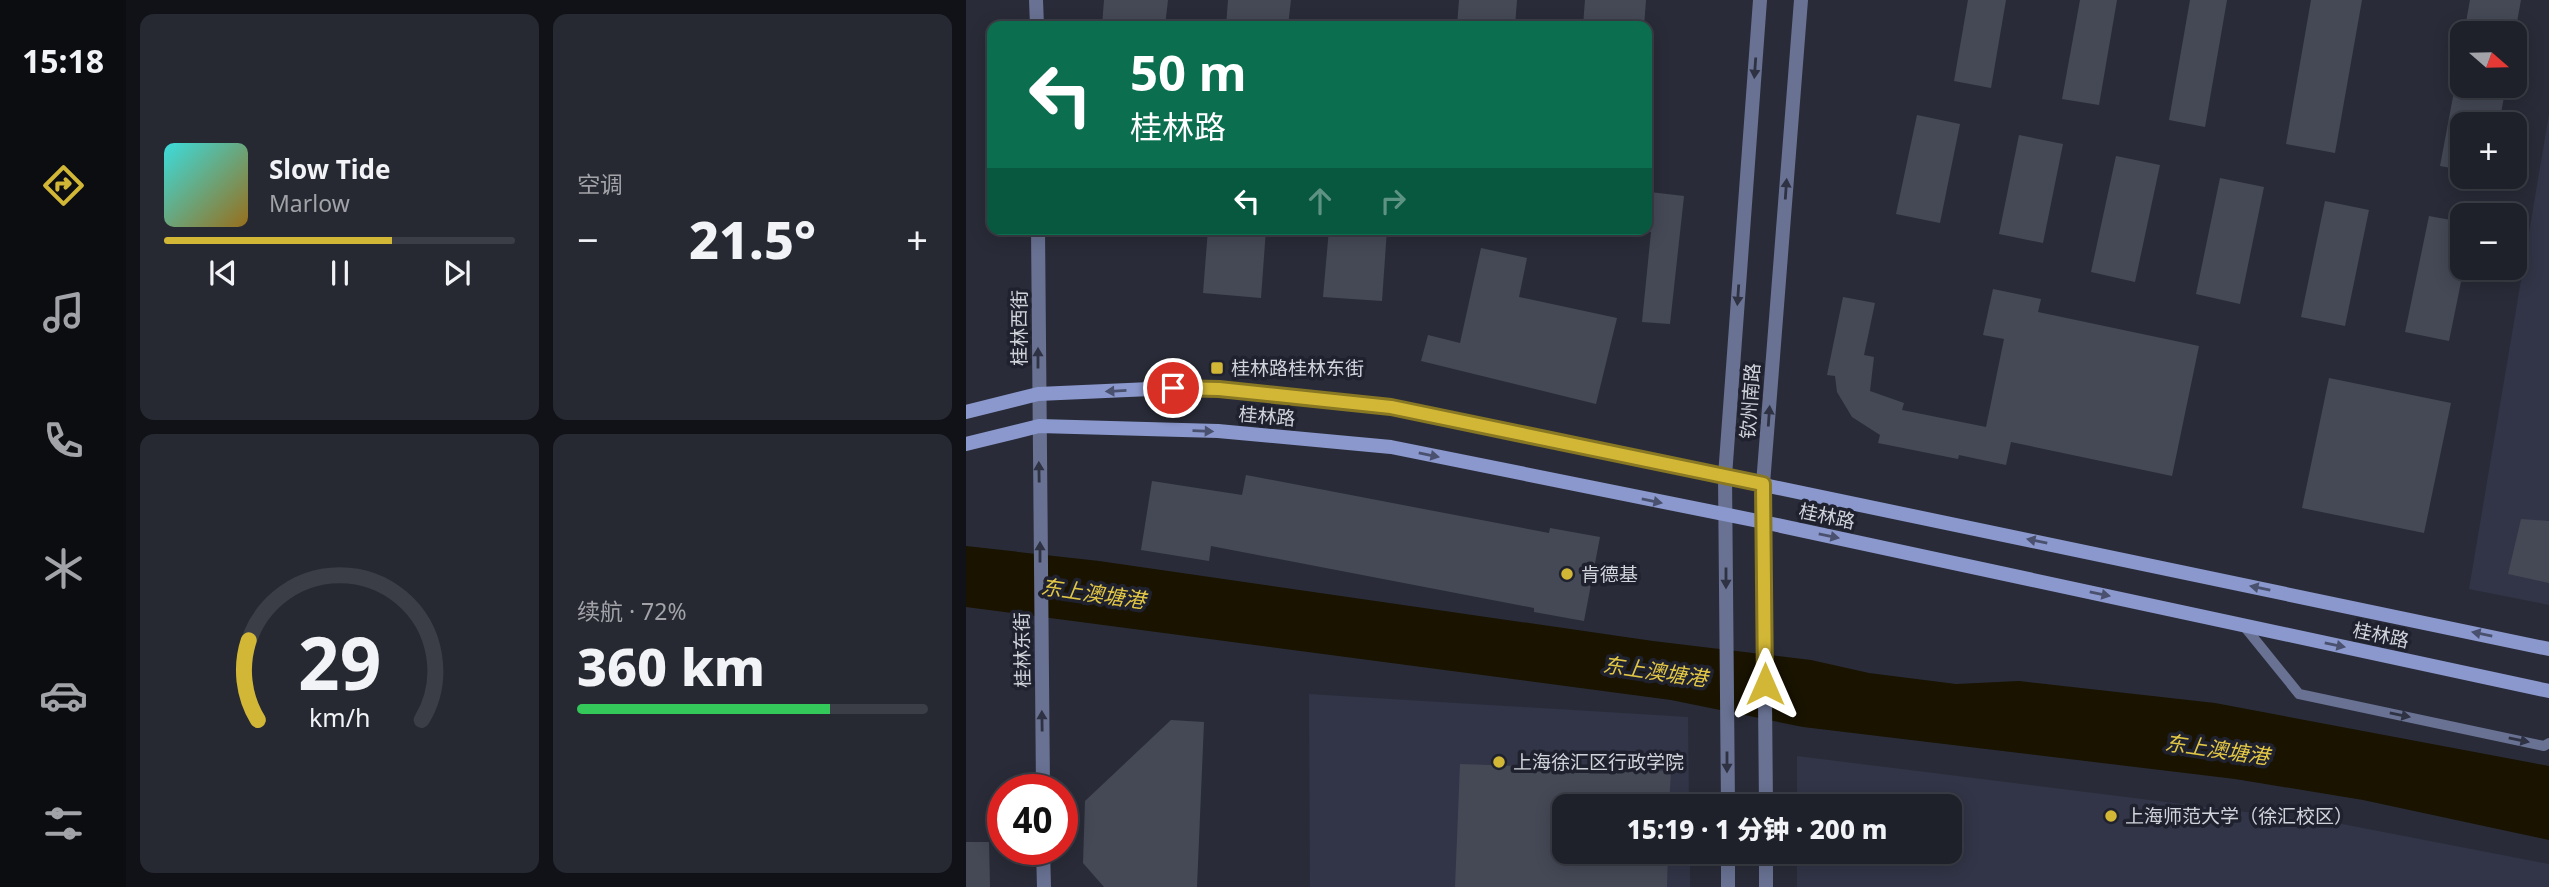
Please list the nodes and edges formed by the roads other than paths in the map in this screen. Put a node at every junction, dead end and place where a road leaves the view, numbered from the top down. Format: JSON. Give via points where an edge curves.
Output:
{"nodes":[{"id":1,"x":1036,"y":0,"type":"edge"},
{"id":2,"x":1760,"y":0,"type":"edge"},
{"id":3,"x":1801,"y":0,"type":"edge"},
{"id":4,"x":1037,"y":21,"type":"edge"},
{"id":5,"x":1038,"y":235,"type":"edge"},
{"id":6,"x":1038,"y":394,"type":"junction"},
{"id":7,"x":966,"y":412,"type":"edge"},
{"id":8,"x":1039,"y":426,"type":"junction"},
{"id":9,"x":966,"y":444,"type":"edge"},
{"id":10,"x":1725,"y":476,"type":"junction"},
{"id":11,"x":1763,"y":484,"type":"junction"},
{"id":12,"x":1726,"y":516,"type":"junction"},
{"id":13,"x":1763,"y":522,"type":"junction"},
{"id":14,"x":2244,"y":625,"type":"junction"},
{"id":15,"x":2549,"y":649,"type":"edge"},
{"id":16,"x":2549,"y":691,"type":"edge"},
{"id":17,"x":2549,"y":743,"type":"edge"},
{"id":18,"x":1042,"y":774,"type":"edge"},
{"id":19,"x":1728,"y":794,"type":"edge"},
{"id":20,"x":1766,"y":794,"type":"edge"},
{"id":21,"x":1728,"y":864,"type":"edge"},
{"id":22,"x":1766,"y":864,"type":"edge"},
{"id":23,"x":1043,"y":865,"type":"edge"},
{"id":24,"x":1044,"y":887,"type":"edge"},
{"id":25,"x":1728,"y":887,"type":"edge"},
{"id":26,"x":1766,"y":887,"type":"edge"}],
"edges":[{"from":1,"to":4,"type":"street"},
{"from":2,"to":10,"type":"street","name":"钦州南路","one_way":true},
{"from":11,"to":3,"type":"street","name":"钦州南路","one_way":true},
{"from":6,"to":5,"type":"street","name":"桂林西街","one_way":true},
{"from":6,"to":7,"type":"main road","name":"桂林路"},
{"from":6,"to":8,"type":"street","name":"桂林西街"},
{"from":10,"to":6,"type":"main road","name":"桂林路","one_way":true,"via":[[1391,407],[1219,389]]},
{"from":8,"to":9,"type":"main road","name":"桂林路"},
{"from":8,"to":12,"type":"main road","name":"桂林路","one_way":true,"via":[[1218,431],[1391,447]]},
{"from":18,"to":8,"type":"street","name":"桂林东街","one_way":true},
{"from":10,"to":11,"type":"main road","name":"桂林路"},
{"from":10,"to":12,"type":"street","name":"钦州南路"},
{"from":11,"to":13,"type":"street","name":"钦州南路"},
{"from":15,"to":11,"type":"main road","name":"桂林路","one_way":true},
{"from":12,"to":13,"type":"main road","name":"桂林路"},
{"from":12,"to":19,"type":"street","name":"钦州南路","one_way":true},
{"from":13,"to":14,"type":"main road","name":"桂林路","one_way":true},
{"from":13,"to":20,"type":"street","name":"钦州南路"},
{"from":14,"to":16,"type":"main road","name":"桂林路","one_way":true},
{"from":14,"to":17,"type":"lane","one_way":true,"via":[[2299,694],[2544,746]]},
{"from":21,"to":25,"type":"street"},
{"from":22,"to":26,"type":"street"},
{"from":23,"to":24,"type":"street"}]}
